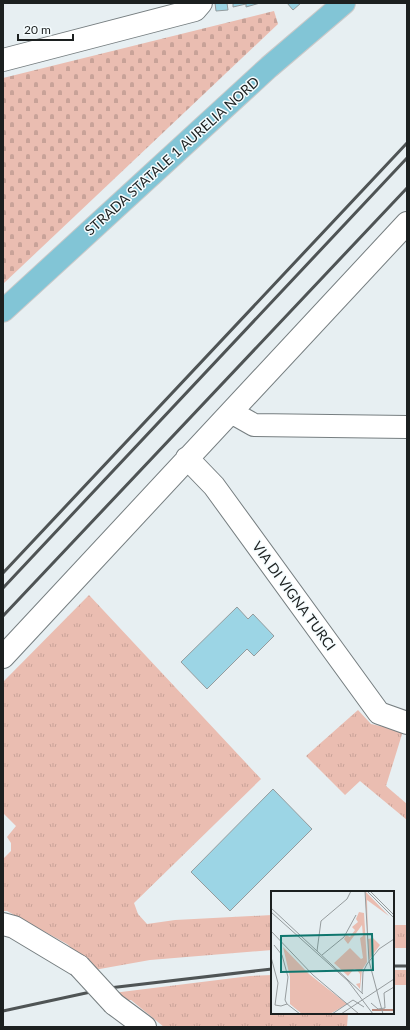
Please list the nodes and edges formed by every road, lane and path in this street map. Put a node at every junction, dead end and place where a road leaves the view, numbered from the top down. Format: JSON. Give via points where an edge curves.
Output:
{"nodes":[{"id":1,"x":201,"y":3,"type":"edge"},
{"id":2,"x":344,"y":3,"type":"edge"},
{"id":3,"x":3,"y":60,"type":"edge"},
{"id":4,"x":407,"y":223,"type":"edge"},
{"id":5,"x":3,"y":311,"type":"edge"},
{"id":6,"x":231,"y":412,"type":"junction"},
{"id":7,"x":407,"y":427,"type":"edge"},
{"id":8,"x":187,"y":458,"type":"junction"},
{"id":9,"x":3,"y":657,"type":"edge"},
{"id":10,"x":407,"y":723,"type":"edge"},
{"id":11,"x":3,"y":924,"type":"edge"},
{"id":12,"x":145,"y":1027,"type":"edge"}],
"edges":[{"from":1,"to":3,"type":"street","via":[[195,10]]},
{"from":2,"to":5,"type":"main road","name":"STRADA STATALE 1 AURELIA NORD","via":[[269,67]]},
{"from":4,"to":6,"type":"street"},
{"from":6,"to":7,"type":"street","via":[[254,425]]},
{"from":6,"to":8,"type":"street"},
{"from":8,"to":9,"type":"street"},
{"from":8,"to":10,"type":"street","name":"VIA DI VIGNA TURCI","via":[[214,486],[379,713]]},
{"from":11,"to":12,"type":"street","bridge":true,"via":[[14,927],[79,966],[114,1004]]}]}
